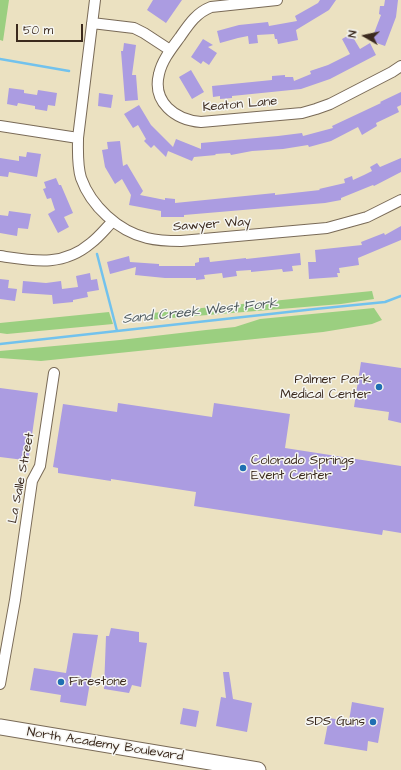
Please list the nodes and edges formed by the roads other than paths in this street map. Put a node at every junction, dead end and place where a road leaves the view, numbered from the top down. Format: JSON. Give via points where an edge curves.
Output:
{"nodes":[{"id":1,"x":95,"y":0,"type":"edge"},
{"id":2,"x":277,"y":0,"type":"edge"},
{"id":3,"x":92,"y":23,"type":"junction"},
{"id":4,"x":170,"y":50,"type":"junction"},
{"id":5,"x":401,"y":66,"type":"edge"},
{"id":6,"x":0,"y":126,"type":"edge"},
{"id":7,"x":78,"y":138,"type":"junction"},
{"id":8,"x":401,"y":200,"type":"edge"},
{"id":9,"x":113,"y":221,"type":"junction"},
{"id":10,"x":0,"y":256,"type":"edge"},
{"id":11,"x":54,"y":373,"type":"dead end"},
{"id":12,"x":0,"y":684,"type":"edge"},
{"id":13,"x":0,"y":727,"type":"edge"},
{"id":14,"x":258,"y":770,"type":"edge"}],
"edges":[{"from":1,"to":3,"type":"street","name":"Sawyer Way"},
{"from":2,"to":4,"type":"street","name":"Keaton Lane","via":[[218,6],[204,10],[193,19]]},
{"from":3,"to":4,"type":"street","via":[[134,28]]},
{"from":3,"to":7,"type":"street","name":"Sawyer Way"},
{"from":4,"to":5,"type":"street","name":"Keaton Lane","via":[[158,74],[158,90],[170,111],[192,122],[302,113],[330,104]]},
{"from":6,"to":7,"type":"street"},
{"from":7,"to":9,"type":"street","name":"Sawyer Way","via":[[81,177],[97,206]]},
{"from":8,"to":9,"type":"street","name":"Sawyer Way","via":[[367,217],[327,228],[181,241],[146,238]]},
{"from":9,"to":10,"type":"street","via":[[92,243],[63,259],[33,261]]},
{"from":11,"to":12,"type":"street","name":"La Salle Street","via":[[40,466],[32,481]]},
{"from":13,"to":14,"type":"highway","name":"North Academy Boulevard"}]}
